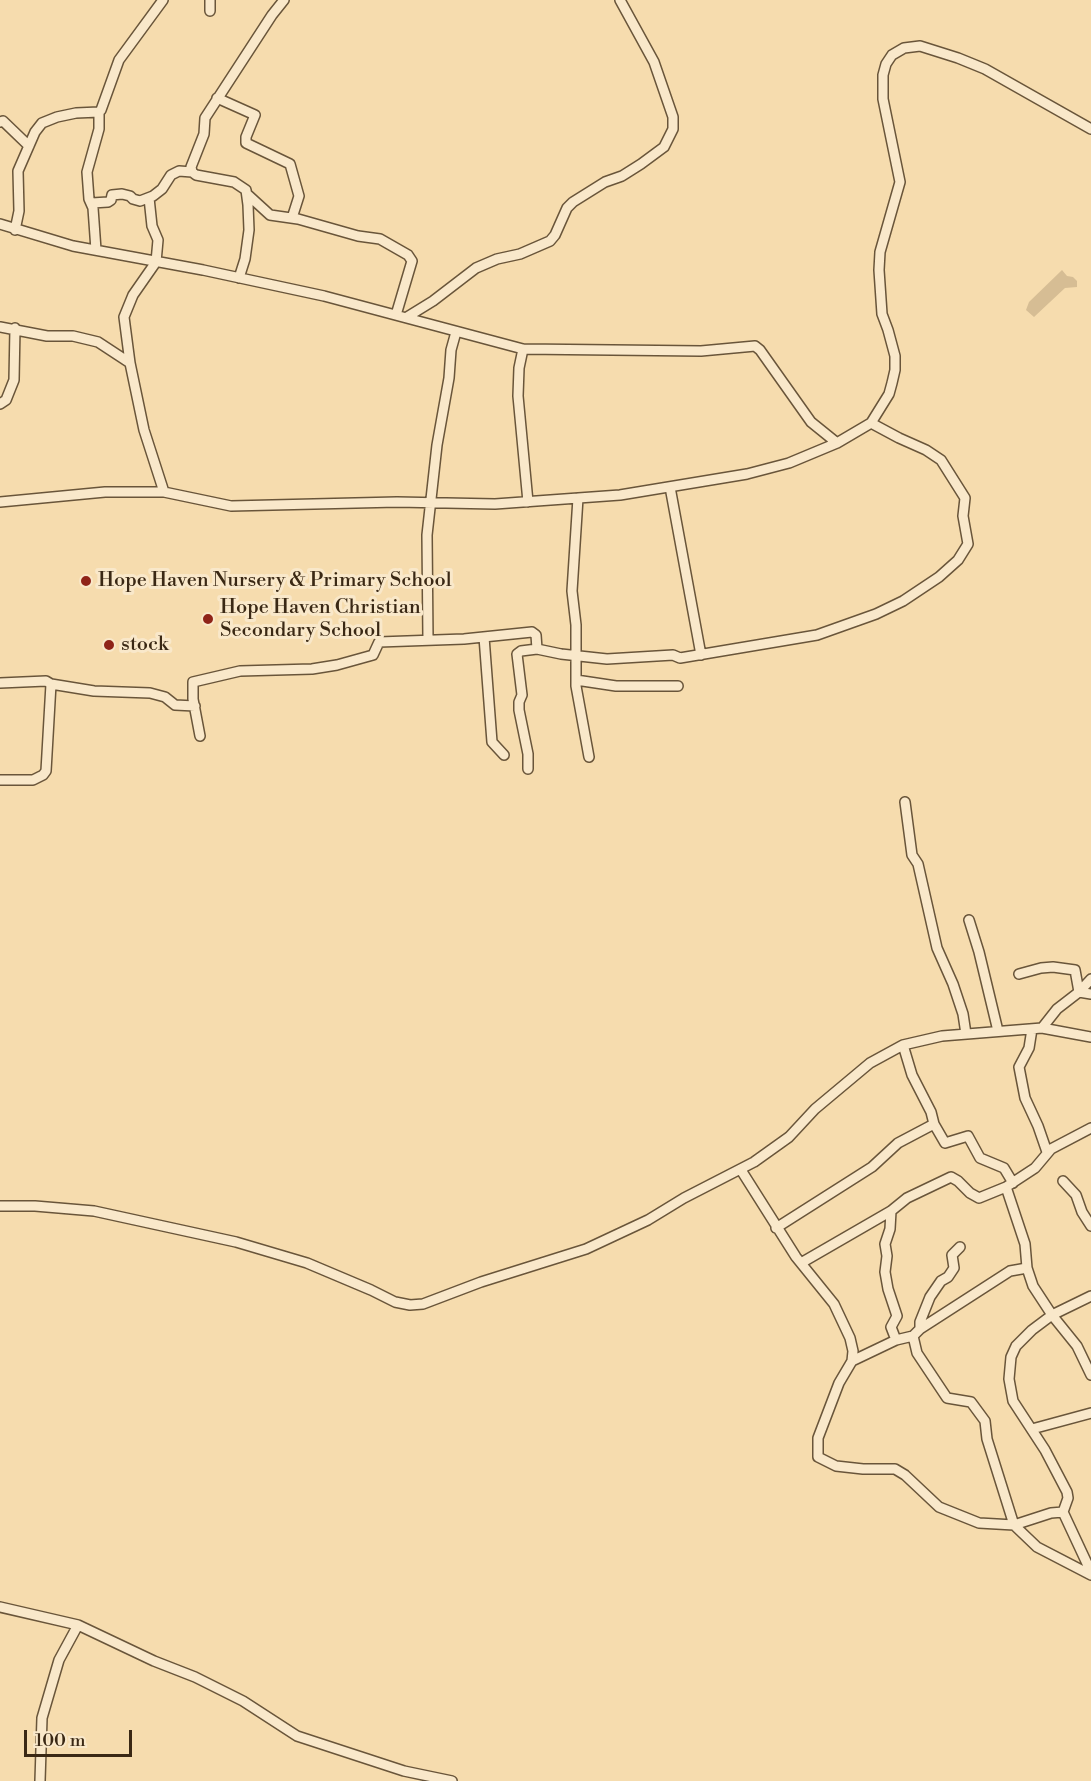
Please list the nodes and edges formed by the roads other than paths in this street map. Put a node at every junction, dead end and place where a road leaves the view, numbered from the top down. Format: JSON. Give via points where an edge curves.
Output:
{"nodes":[{"id":1,"x":163,"y":0,"type":"edge"},
{"id":2,"x":210,"y":0,"type":"edge"},
{"id":3,"x":284,"y":0,"type":"edge"},
{"id":4,"x":620,"y":0,"type":"edge"},
{"id":5,"x":210,"y":11,"type":"dead end"},
{"id":6,"x":217,"y":98,"type":"junction"},
{"id":7,"x":99,"y":112,"type":"junction"},
{"id":8,"x":0,"y":122,"type":"edge"},
{"id":9,"x":1091,"y":129,"type":"edge"},
{"id":10,"x":29,"y":146,"type":"junction"},
{"id":11,"x":192,"y":172,"type":"junction"},
{"id":12,"x":246,"y":194,"type":"junction"},
{"id":13,"x":149,"y":198,"type":"junction"},
{"id":14,"x":92,"y":203,"type":"junction"},
{"id":15,"x":292,"y":218,"type":"junction"},
{"id":16,"x":0,"y":224,"type":"edge"},
{"id":17,"x":15,"y":230,"type":"junction"},
{"id":18,"x":96,"y":250,"type":"junction"},
{"id":19,"x":156,"y":262,"type":"junction"},
{"id":20,"x":239,"y":278,"type":"junction"},
{"id":21,"x":396,"y":315,"type":"junction"},
{"id":22,"x":407,"y":317,"type":"junction"},
{"id":23,"x":0,"y":327,"type":"edge"},
{"id":24,"x":15,"y":328,"type":"junction"},
{"id":25,"x":456,"y":332,"type":"junction"},
{"id":26,"x":523,"y":349,"type":"junction"},
{"id":27,"x":130,"y":363,"type":"junction"},
{"id":28,"x":0,"y":404,"type":"edge"},
{"id":29,"x":871,"y":423,"type":"junction"},
{"id":30,"x":837,"y":443,"type":"junction"},
{"id":31,"x":670,"y":487,"type":"junction"},
{"id":32,"x":164,"y":492,"type":"junction"},
{"id":33,"x":578,"y":498,"type":"junction"},
{"id":34,"x":0,"y":502,"type":"edge"},
{"id":35,"x":528,"y":502,"type":"junction"},
{"id":36,"x":430,"y":504,"type":"junction"},
{"id":37,"x":484,"y":637,"type":"junction"},
{"id":38,"x":428,"y":640,"type":"junction"},
{"id":39,"x":537,"y":649,"type":"junction"},
{"id":40,"x":701,"y":655,"type":"junction"},
{"id":41,"x":576,"y":657,"type":"junction"},
{"id":42,"x":576,"y":680,"type":"junction"},
{"id":43,"x":0,"y":683,"type":"edge"},
{"id":44,"x":51,"y":684,"type":"junction"},
{"id":45,"x":678,"y":686,"type":"dead end"},
{"id":46,"x":195,"y":706,"type":"junction"},
{"id":47,"x":200,"y":736,"type":"dead end"},
{"id":48,"x":504,"y":755,"type":"dead end"},
{"id":49,"x":589,"y":757,"type":"dead end"},
{"id":50,"x":528,"y":769,"type":"dead end"},
{"id":51,"x":0,"y":780,"type":"edge"},
{"id":52,"x":905,"y":802,"type":"dead end"},
{"id":53,"x":969,"y":920,"type":"dead end"},
{"id":54,"x":1019,"y":974,"type":"dead end"},
{"id":55,"x":1091,"y":979,"type":"edge"},
{"id":56,"x":1079,"y":992,"type":"junction"},
{"id":57,"x":1091,"y":994,"type":"edge"},
{"id":58,"x":1037,"y":1028,"type":"junction"},
{"id":59,"x":998,"y":1031,"type":"junction"},
{"id":60,"x":966,"y":1034,"type":"junction"},
{"id":61,"x":1091,"y":1037,"type":"edge"},
{"id":62,"x":903,"y":1045,"type":"junction"},
{"id":63,"x":934,"y":1124,"type":"junction"},
{"id":64,"x":1091,"y":1128,"type":"edge"},
{"id":65,"x":1047,"y":1152,"type":"junction"},
{"id":66,"x":741,"y":1170,"type":"junction"},
{"id":67,"x":1063,"y":1180,"type":"dead end"},
{"id":68,"x":1009,"y":1185,"type":"junction"},
{"id":69,"x":0,"y":1206,"type":"edge"},
{"id":70,"x":891,"y":1212,"type":"junction"},
{"id":71,"x":1091,"y":1226,"type":"edge"},
{"id":72,"x":776,"y":1228,"type":"junction"},
{"id":73,"x":960,"y":1247,"type":"dead end"},
{"id":74,"x":801,"y":1263,"type":"junction"},
{"id":75,"x":1027,"y":1268,"type":"junction"},
{"id":76,"x":1091,"y":1296,"type":"edge"},
{"id":77,"x":1052,"y":1316,"type":"junction"},
{"id":78,"x":920,"y":1329,"type":"junction"},
{"id":79,"x":913,"y":1336,"type":"junction"},
{"id":80,"x":896,"y":1340,"type":"junction"},
{"id":81,"x":852,"y":1361,"type":"junction"},
{"id":82,"x":1091,"y":1375,"type":"edge"},
{"id":83,"x":1091,"y":1413,"type":"edge"},
{"id":84,"x":1032,"y":1429,"type":"junction"},
{"id":85,"x":1063,"y":1512,"type":"junction"},
{"id":86,"x":1014,"y":1525,"type":"junction"},
{"id":87,"x":1091,"y":1573,"type":"edge"},
{"id":88,"x":0,"y":1607,"type":"edge"},
{"id":89,"x":78,"y":1625,"type":"junction"},
{"id":90,"x":40,"y":1781,"type":"edge"},
{"id":91,"x":452,"y":1781,"type":"edge"}],
"edges":[{"from":1,"to":7,"type":"street","via":[[119,60]]},
{"from":2,"to":5,"type":"street"},
{"from":3,"to":6,"type":"street"},
{"from":4,"to":22,"type":"street","via":[[654,62],[673,117],[673,129],[664,147],[573,202],[550,241],[476,268]]},
{"from":6,"to":11,"type":"street","via":[[205,118]]},
{"from":6,"to":15,"type":"street","via":[[255,115],[246,143],[290,164],[299,196]]},
{"from":7,"to":10,"type":"street","via":[[75,113],[42,123]]},
{"from":7,"to":14,"type":"street","via":[[99,129],[87,172]]},
{"from":8,"to":10,"type":"street"},
{"from":9,"to":29,"type":"street","via":[[985,69],[958,58],[920,46],[892,55],[883,75],[883,99],[900,182],[880,252],[879,270],[882,314],[895,356],[895,370],[889,394]]},
{"from":10,"to":17,"type":"street","via":[[18,171],[19,211]]},
{"from":11,"to":12,"type":"street","via":[[234,182]]},
{"from":11,"to":13,"type":"street","via":[[171,175],[162,189]]},
{"from":12,"to":15,"type":"street","via":[[270,215]]},
{"from":12,"to":20,"type":"street","via":[[249,230]]},
{"from":13,"to":14,"type":"street","via":[[140,201],[114,195],[108,202]]},
{"from":13,"to":19,"type":"street","via":[[158,240]]},
{"from":14,"to":18,"type":"street"},
{"from":15,"to":21,"type":"street","via":[[380,239],[408,255],[412,261]]},
{"from":16,"to":17,"type":"street"},
{"from":17,"to":18,"type":"street"},
{"from":18,"to":19,"type":"street"},
{"from":19,"to":20,"type":"street"},
{"from":19,"to":27,"type":"street","via":[[124,312]]},
{"from":20,"to":21,"type":"street"},
{"from":21,"to":22,"type":"street"},
{"from":22,"to":25,"type":"street"},
{"from":23,"to":24,"type":"street"},
{"from":24,"to":27,"type":"street","via":[[98,342]]},
{"from":24,"to":28,"type":"street","via":[[14,380],[6,400]]},
{"from":25,"to":26,"type":"street"},
{"from":25,"to":36,"type":"street"},
{"from":26,"to":30,"type":"street","via":[[701,351],[755,346],[811,422]]},
{"from":26,"to":35,"type":"street","via":[[518,396]]},
{"from":27,"to":32,"type":"street","via":[[144,430]]},
{"from":29,"to":30,"type":"street"},
{"from":29,"to":40,"type":"street","via":[[941,460],[955,482],[965,498],[963,516],[968,544],[958,560],[939,577],[876,615],[817,635]]},
{"from":30,"to":31,"type":"street","via":[[769,469]]},
{"from":31,"to":33,"type":"street"},
{"from":31,"to":40,"type":"street"},
{"from":32,"to":34,"type":"street","via":[[105,492]]},
{"from":32,"to":36,"type":"street","via":[[231,506]]},
{"from":33,"to":35,"type":"street"},
{"from":33,"to":41,"type":"street","via":[[572,591]]},
{"from":35,"to":36,"type":"street"},
{"from":36,"to":38,"type":"street"},
{"from":37,"to":38,"type":"street"},
{"from":37,"to":39,"type":"street","via":[[532,632],[536,634]]},
{"from":37,"to":48,"type":"street","via":[[492,742]]},
{"from":38,"to":46,"type":"street","via":[[379,642],[369,657],[312,669],[240,671],[200,679],[192,684]]},
{"from":39,"to":41,"type":"street"},
{"from":39,"to":50,"type":"street","via":[[517,654],[522,695],[519,710]]},
{"from":40,"to":41,"type":"street"},
{"from":41,"to":42,"type":"street"},
{"from":42,"to":45,"type":"street","via":[[616,686]]},
{"from":42,"to":49,"type":"street"},
{"from":43,"to":44,"type":"street"},
{"from":44,"to":46,"type":"street","via":[[94,691],[150,693],[176,705]]},
{"from":44,"to":51,"type":"street","via":[[44,776]]},
{"from":46,"to":47,"type":"street"},
{"from":52,"to":60,"type":"street","via":[[912,855],[918,864],[937,948],[953,984]]},
{"from":53,"to":59,"type":"street"},
{"from":54,"to":56,"type":"street","via":[[1053,967],[1075,970]]},
{"from":55,"to":56,"type":"street"},
{"from":56,"to":57,"type":"street"},
{"from":56,"to":58,"type":"street"},
{"from":58,"to":59,"type":"street"},
{"from":58,"to":61,"type":"street"},
{"from":58,"to":65,"type":"street","via":[[1019,1067],[1025,1098]]},
{"from":59,"to":60,"type":"street"},
{"from":60,"to":62,"type":"street"},
{"from":62,"to":63,"type":"street"},
{"from":62,"to":66,"type":"street","via":[[870,1063],[814,1110],[789,1137]]},
{"from":63,"to":68,"type":"street","via":[[945,1143],[968,1136],[980,1158],[1004,1168]]},
{"from":63,"to":72,"type":"street","via":[[898,1143],[872,1167]]},
{"from":64,"to":65,"type":"street"},
{"from":65,"to":68,"type":"street","via":[[1035,1168]]},
{"from":66,"to":69,"type":"street","via":[[586,1249],[410,1305],[394,1302],[307,1263],[236,1242],[94,1212]]},
{"from":66,"to":72,"type":"street"},
{"from":67,"to":71,"type":"street","via":[[1076,1195]]},
{"from":68,"to":70,"type":"street","via":[[979,1198],[951,1177],[907,1197]]},
{"from":68,"to":75,"type":"street","via":[[1025,1244]]},
{"from":70,"to":74,"type":"street"},
{"from":70,"to":80,"type":"street","via":[[885,1272],[897,1316],[891,1327]]},
{"from":72,"to":74,"type":"street"},
{"from":73,"to":78,"type":"street","via":[[952,1255],[954,1268],[930,1297]]},
{"from":74,"to":81,"type":"street","via":[[834,1304],[850,1338]]},
{"from":75,"to":77,"type":"street"},
{"from":75,"to":78,"type":"street","via":[[1010,1271]]},
{"from":76,"to":77,"type":"street"},
{"from":77,"to":82,"type":"street","via":[[1077,1346]]},
{"from":77,"to":84,"type":"street","via":[[1016,1346],[1011,1357],[1013,1401]]},
{"from":78,"to":79,"type":"street"},
{"from":79,"to":80,"type":"street"},
{"from":79,"to":86,"type":"street","via":[[917,1353],[947,1398],[971,1402],[985,1421]]},
{"from":80,"to":81,"type":"street"},
{"from":81,"to":86,"type":"street","via":[[839,1383],[818,1438],[818,1457],[836,1466],[895,1469],[939,1507],[979,1523]]},
{"from":83,"to":84,"type":"street"},
{"from":84,"to":85,"type":"street","via":[[1067,1492]]},
{"from":85,"to":86,"type":"street"},
{"from":85,"to":87,"type":"street"},
{"from":86,"to":87,"type":"street","via":[[1037,1547]]},
{"from":88,"to":89,"type":"street"},
{"from":89,"to":90,"type":"street","via":[[59,1660],[42,1718]]},
{"from":89,"to":91,"type":"street","via":[[243,1701],[297,1736],[404,1771]]}]}
